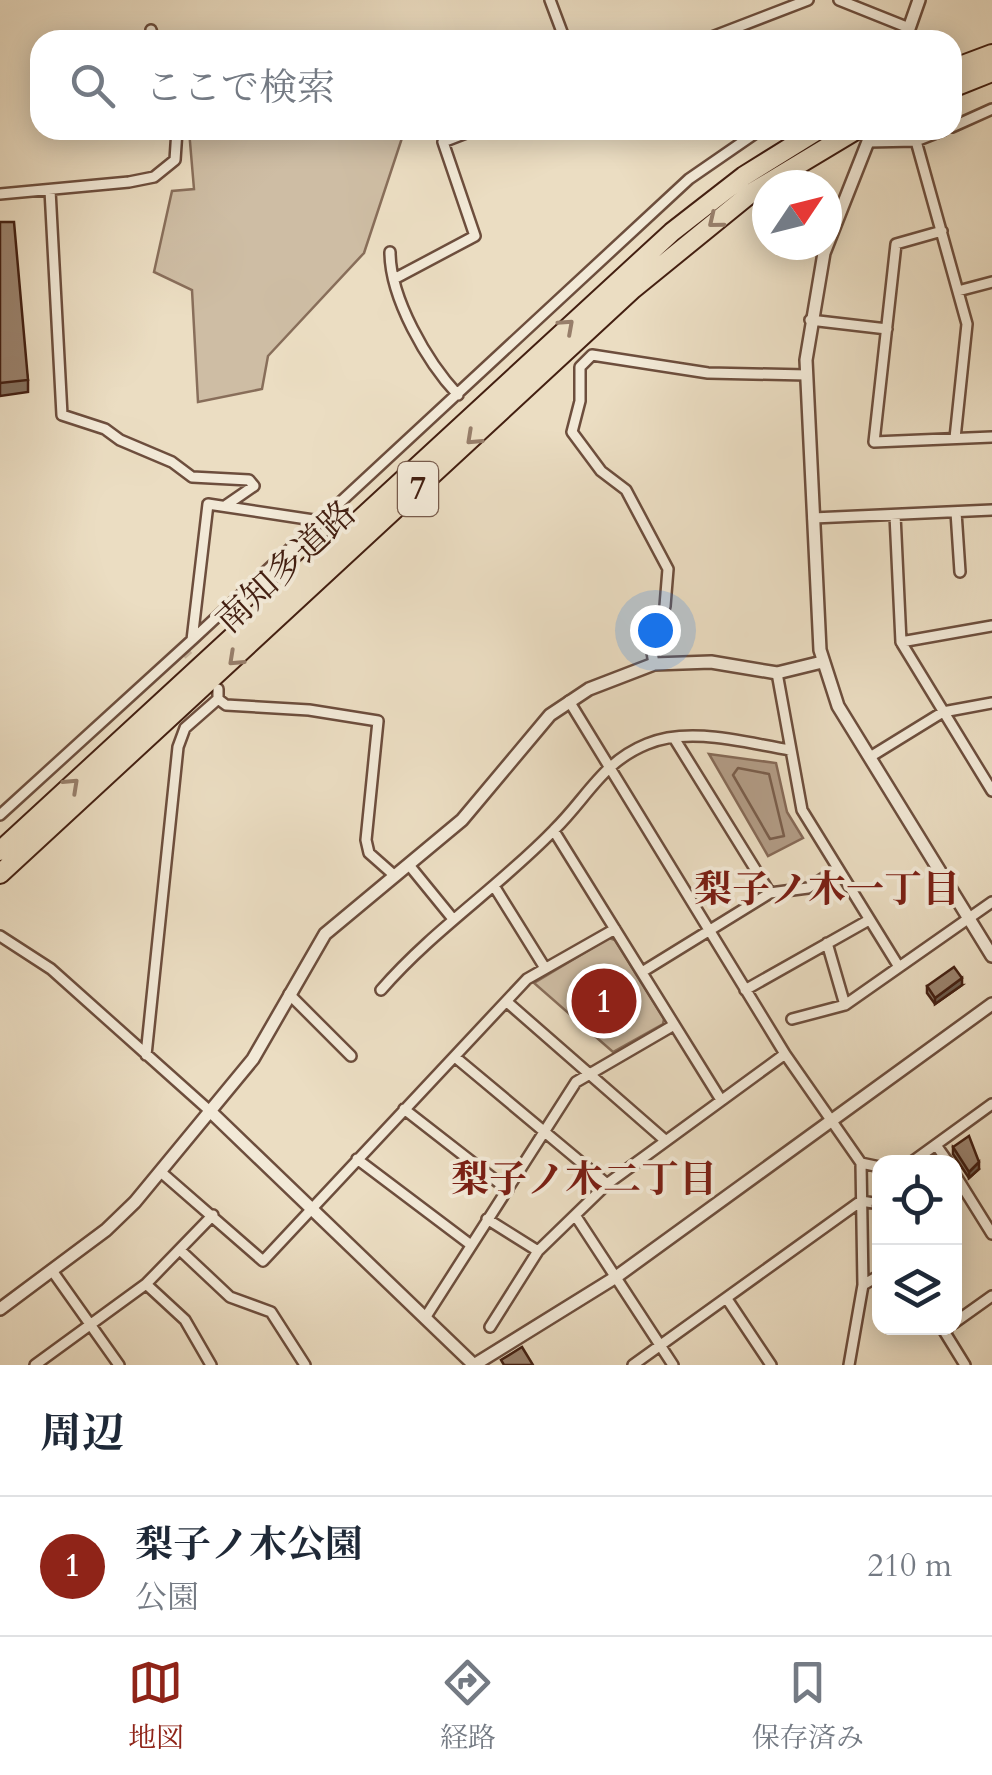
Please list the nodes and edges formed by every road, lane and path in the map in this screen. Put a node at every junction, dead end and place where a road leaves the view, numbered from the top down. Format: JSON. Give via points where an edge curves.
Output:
{"nodes":[{"id":1,"x":550,"y":0,"type":"edge"},
{"id":2,"x":808,"y":0,"type":"edge"},
{"id":3,"x":839,"y":0,"type":"edge"},
{"id":4,"x":920,"y":0,"type":"edge"},
{"id":5,"x":561,"y":30,"type":"edge"},
{"id":6,"x":730,"y":30,"type":"edge"},
{"id":7,"x":899,"y":30,"type":"edge"},
{"id":8,"x":909,"y":30,"type":"edge"},
{"id":9,"x":992,"y":54,"type":"edge"},
{"id":10,"x":962,"y":65,"type":"edge"},
{"id":11,"x":992,"y":72,"type":"edge"},
{"id":12,"x":962,"y":84,"type":"edge"},
{"id":13,"x":991,"y":111,"type":"edge"},
{"id":14,"x":962,"y":122,"type":"edge"},
{"id":15,"x":177,"y":140,"type":"edge"},
{"id":16,"x":448,"y":140,"type":"edge"},
{"id":17,"x":746,"y":140,"type":"edge"},
{"id":18,"x":802,"y":140,"type":"edge"},
{"id":19,"x":855,"y":140,"type":"edge"},
{"id":20,"x":863,"y":140,"type":"edge"},
{"id":21,"x":908,"y":140,"type":"edge"},
{"id":22,"x":916,"y":141,"type":"joint"},
{"id":23,"x":50,"y":190,"type":"junction"},
{"id":24,"x":0,"y":194,"type":"edge"},
{"id":25,"x":942,"y":230,"type":"junction"},
{"id":26,"x":390,"y":252,"type":"dead end"},
{"id":27,"x":394,"y":280,"type":"junction"},
{"id":28,"x":992,"y":282,"type":"edge"},
{"id":29,"x":958,"y":291,"type":"junction"},
{"id":30,"x":810,"y":320,"type":"junction"},
{"id":31,"x":886,"y":329,"type":"junction"},
{"id":32,"x":806,"y":375,"type":"junction"},
{"id":33,"x":458,"y":396,"type":"junction"},
{"id":34,"x":992,"y":437,"type":"edge"},
{"id":35,"x":955,"y":438,"type":"junction"},
{"id":36,"x":225,"y":506,"type":"junction"},
{"id":37,"x":992,"y":510,"type":"edge"},
{"id":38,"x":956,"y":512,"type":"junction"},
{"id":39,"x":895,"y":515,"type":"junction"},
{"id":40,"x":813,"y":518,"type":"junction"},
{"id":41,"x":320,"y":521,"type":"junction"},
{"id":42,"x":960,"y":572,"type":"dead end"},
{"id":43,"x":992,"y":626,"type":"edge"},
{"id":44,"x":192,"y":640,"type":"junction"},
{"id":45,"x":901,"y":642,"type":"junction"},
{"id":46,"x":822,"y":662,"type":"junction"},
{"id":47,"x":654,"y":664,"type":"junction"},
{"id":48,"x":777,"y":673,"type":"junction"},
{"id":49,"x":568,"y":701,"type":"junction"},
{"id":50,"x":992,"y":703,"type":"edge"},
{"id":51,"x":944,"y":712,"type":"junction"},
{"id":52,"x":674,"y":738,"type":"junction"},
{"id":53,"x":790,"y":750,"type":"junction"},
{"id":54,"x":870,"y":757,"type":"junction"},
{"id":55,"x":608,"y":764,"type":"junction"},
{"id":56,"x":992,"y":792,"type":"edge"},
{"id":57,"x":0,"y":815,"type":"edge"},
{"id":58,"x":554,"y":831,"type":"junction"},
{"id":59,"x":0,"y":851,"type":"edge"},
{"id":60,"x":409,"y":864,"type":"junction"},
{"id":61,"x":838,"y":870,"type":"junction"},
{"id":62,"x":0,"y":874,"type":"edge"},
{"id":63,"x":395,"y":876,"type":"junction"},
{"id":64,"x":494,"y":886,"type":"junction"},
{"id":65,"x":770,"y":894,"type":"junction"},
{"id":66,"x":992,"y":902,"type":"edge"},
{"id":67,"x":969,"y":918,"type":"junction"},
{"id":68,"x":453,"y":919,"type":"junction"},
{"id":69,"x":869,"y":920,"type":"junction"},
{"id":70,"x":615,"y":928,"type":"junction"},
{"id":71,"x":711,"y":930,"type":"junction"},
{"id":72,"x":0,"y":936,"type":"edge"},
{"id":73,"x":828,"y":943,"type":"junction"},
{"id":74,"x":992,"y":956,"type":"edge"},
{"id":75,"x":899,"y":967,"type":"junction"},
{"id":76,"x":545,"y":968,"type":"junction"},
{"id":77,"x":642,"y":972,"type":"junction"},
{"id":78,"x":380,"y":990,"type":"dead end"},
{"id":79,"x":745,"y":990,"type":"junction"},
{"id":80,"x":289,"y":994,"type":"junction"},
{"id":81,"x":507,"y":1002,"type":"junction"},
{"id":82,"x":992,"y":1004,"type":"edge"},
{"id":83,"x":845,"y":1005,"type":"junction"},
{"id":84,"x":792,"y":1020,"type":"dead end"},
{"id":85,"x":674,"y":1025,"type":"junction"},
{"id":86,"x":350,"y":1036,"type":"dead end"},
{"id":87,"x":341,"y":1046,"type":"junction"},
{"id":88,"x":785,"y":1054,"type":"junction"},
{"id":89,"x":146,"y":1055,"type":"junction"},
{"id":90,"x":351,"y":1056,"type":"dead end"},
{"id":91,"x":455,"y":1057,"type":"junction"},
{"id":92,"x":588,"y":1074,"type":"junction"},
{"id":93,"x":721,"y":1100,"type":"junction"},
{"id":94,"x":990,"y":1109,"type":"edge"},
{"id":95,"x":404,"y":1110,"type":"junction"},
{"id":96,"x":211,"y":1112,"type":"junction"},
{"id":97,"x":831,"y":1121,"type":"junction"},
{"id":98,"x":544,"y":1132,"type":"junction"},
{"id":99,"x":666,"y":1141,"type":"junction"},
{"id":100,"x":936,"y":1145,"type":"junction"},
{"id":101,"x":922,"y":1155,"type":"edge"},
{"id":102,"x":943,"y":1155,"type":"edge"},
{"id":103,"x":357,"y":1158,"type":"junction"},
{"id":104,"x":860,"y":1162,"type":"junction"},
{"id":105,"x":872,"y":1165,"type":"edge"},
{"id":106,"x":162,"y":1173,"type":"junction"},
{"id":107,"x":607,"y":1184,"type":"junction"},
{"id":108,"x":962,"y":1186,"type":"edge"},
{"id":109,"x":508,"y":1190,"type":"junction"},
{"id":110,"x":861,"y":1201,"type":"junction"},
{"id":111,"x":872,"y":1203,"type":"edge"},
{"id":112,"x":312,"y":1210,"type":"junction"},
{"id":113,"x":213,"y":1215,"type":"junction"},
{"id":114,"x":575,"y":1215,"type":"junction"},
{"id":115,"x":488,"y":1219,"type":"junction"},
{"id":116,"x":992,"y":1234,"type":"edge"},
{"id":117,"x":471,"y":1245,"type":"junction"},
{"id":118,"x":180,"y":1250,"type":"junction"},
{"id":119,"x":538,"y":1251,"type":"junction"},
{"id":120,"x":53,"y":1272,"type":"junction"},
{"id":121,"x":616,"y":1277,"type":"junction"},
{"id":122,"x":872,"y":1280,"type":"edge"},
{"id":123,"x":146,"y":1284,"type":"junction"},
{"id":124,"x":863,"y":1285,"type":"junction"},
{"id":125,"x":992,"y":1296,"type":"edge"},
{"id":126,"x":727,"y":1299,"type":"junction"},
{"id":127,"x":0,"y":1309,"type":"edge"},
{"id":128,"x":962,"y":1317,"type":"edge"},
{"id":129,"x":426,"y":1318,"type":"junction"},
{"id":130,"x":90,"y":1324,"type":"junction"},
{"id":131,"x":490,"y":1328,"type":"dead end"},
{"id":132,"x":946,"y":1335,"type":"edge"},
{"id":133,"x":662,"y":1347,"type":"junction"},
{"id":134,"x":35,"y":1365,"type":"edge"},
{"id":135,"x":119,"y":1365,"type":"edge"},
{"id":136,"x":211,"y":1365,"type":"edge"},
{"id":137,"x":305,"y":1365,"type":"edge"},
{"id":138,"x":474,"y":1365,"type":"edge"},
{"id":139,"x":633,"y":1365,"type":"edge"},
{"id":140,"x":674,"y":1365,"type":"edge"},
{"id":141,"x":771,"y":1365,"type":"edge"},
{"id":142,"x":849,"y":1365,"type":"edge"},
{"id":143,"x":965,"y":1365,"type":"edge"}],
"edges":[{"from":1,"to":5,"type":"street"},
{"from":2,"to":6,"type":"street"},
{"from":3,"to":7,"type":"street"},
{"from":4,"to":8,"type":"street"},
{"from":9,"to":10,"type":"highway"},
{"from":11,"to":12,"type":"highway"},
{"from":13,"to":14,"type":"street"},
{"from":15,"to":23,"type":"street","via":[[176,160],[154,177]]},
{"from":16,"to":27,"type":"street","via":[[443,142],[476,236]]},
{"from":17,"to":33,"type":"street","via":[[688,180]]},
{"from":59,"to":18,"type":"highway","name":"南知多道路","number":"7","one_way":true,"via":[[672,232]]},
{"from":19,"to":62,"type":"highway","name":"南知多道路","number":"7","one_way":true,"via":[[751,192],[633,290]]},
{"from":20,"to":30,"type":"street","via":[[824,254]]},
{"from":21,"to":22,"type":"street"},
{"from":22,"to":25,"type":"street"},
{"from":23,"to":24,"type":"street"},
{"from":23,"to":36,"type":"street","via":[[62,415],[105,429],[192,477],[249,480],[254,486]]},
{"from":25,"to":29,"type":"street"},
{"from":25,"to":31,"type":"street","via":[[896,244]]},
{"from":26,"to":27,"type":"street"},
{"from":27,"to":33,"type":"street","via":[[429,356]]},
{"from":28,"to":29,"type":"street"},
{"from":29,"to":35,"type":"street","via":[[968,324]]},
{"from":30,"to":31,"type":"street"},
{"from":30,"to":32,"type":"street"},
{"from":31,"to":35,"type":"street","via":[[874,442]]},
{"from":32,"to":40,"type":"street"},
{"from":32,"to":47,"type":"street","via":[[708,373],[592,355],[580,367],[572,432],[601,471],[626,490],[668,569]]},
{"from":33,"to":41,"type":"street"},
{"from":34,"to":35,"type":"street"},
{"from":36,"to":41,"type":"street"},
{"from":36,"to":44,"type":"street","via":[[208,504]]},
{"from":37,"to":38,"type":"street"},
{"from":38,"to":39,"type":"street"},
{"from":38,"to":42,"type":"street"},
{"from":39,"to":40,"type":"street"},
{"from":39,"to":45,"type":"street"},
{"from":40,"to":46,"type":"street"},
{"from":41,"to":44,"type":"street"},
{"from":43,"to":45,"type":"street"},
{"from":44,"to":57,"type":"street"},
{"from":45,"to":51,"type":"street"},
{"from":46,"to":48,"type":"street"},
{"from":46,"to":54,"type":"street","via":[[838,706]]},
{"from":47,"to":48,"type":"street","via":[[711,662]]},
{"from":47,"to":49,"type":"street"},
{"from":48,"to":53,"type":"street"},
{"from":49,"to":55,"type":"street"},
{"from":49,"to":60,"type":"street","via":[[530,736],[462,820]]},
{"from":50,"to":51,"type":"street"},
{"from":51,"to":54,"type":"street"},
{"from":51,"to":56,"type":"street"},
{"from":52,"to":53,"type":"street"},
{"from":52,"to":55,"type":"street","via":[[649,742]]},
{"from":52,"to":65,"type":"street"},
{"from":53,"to":61,"type":"street","via":[[802,810]]},
{"from":54,"to":67,"type":"street"},
{"from":55,"to":58,"type":"street"},
{"from":55,"to":71,"type":"street"},
{"from":58,"to":64,"type":"street"},
{"from":58,"to":70,"type":"street"},
{"from":60,"to":63,"type":"street"},
{"from":60,"to":68,"type":"street"},
{"from":61,"to":65,"type":"street","via":[[808,888]]},
{"from":61,"to":69,"type":"street"},
{"from":63,"to":80,"type":"street","via":[[325,934]]},
{"from":63,"to":89,"type":"street","via":[[369,853],[366,840],[378,721],[226,705],[218,694],[185,728],[178,746]]},
{"from":64,"to":68,"type":"street"},
{"from":64,"to":76,"type":"street"},
{"from":65,"to":71,"type":"street"},
{"from":66,"to":67,"type":"street"},
{"from":67,"to":74,"type":"street"},
{"from":67,"to":75,"type":"street"},
{"from":68,"to":78,"type":"street"},
{"from":69,"to":73,"type":"street"},
{"from":69,"to":75,"type":"street"},
{"from":70,"to":76,"type":"street"},
{"from":70,"to":77,"type":"street"},
{"from":71,"to":77,"type":"street"},
{"from":71,"to":79,"type":"street"},
{"from":72,"to":89,"type":"street","via":[[50,969]]},
{"from":73,"to":79,"type":"street"},
{"from":73,"to":83,"type":"street"},
{"from":75,"to":83,"type":"street"},
{"from":76,"to":81,"type":"street"},
{"from":77,"to":85,"type":"street"},
{"from":79,"to":88,"type":"street"},
{"from":80,"to":87,"type":"street"},
{"from":80,"to":96,"type":"street","via":[[253,1059]]},
{"from":81,"to":91,"type":"street"},
{"from":81,"to":92,"type":"street"},
{"from":82,"to":97,"type":"street"},
{"from":83,"to":84,"type":"street"},
{"from":85,"to":92,"type":"street"},
{"from":85,"to":93,"type":"street"},
{"from":86,"to":87,"type":"street"},
{"from":87,"to":90,"type":"street"},
{"from":88,"to":93,"type":"street"},
{"from":88,"to":97,"type":"street"},
{"from":89,"to":96,"type":"street"},
{"from":91,"to":95,"type":"street"},
{"from":91,"to":98,"type":"street"},
{"from":92,"to":98,"type":"street"},
{"from":92,"to":99,"type":"street"},
{"from":93,"to":99,"type":"street"},
{"from":94,"to":100,"type":"street"},
{"from":95,"to":103,"type":"street"},
{"from":95,"to":109,"type":"street"},
{"from":96,"to":106,"type":"street"},
{"from":96,"to":112,"type":"street"},
{"from":97,"to":104,"type":"street"},
{"from":97,"to":121,"type":"street"},
{"from":98,"to":107,"type":"street"},
{"from":98,"to":109,"type":"street"},
{"from":99,"to":107,"type":"street"},
{"from":100,"to":101,"type":"street"},
{"from":100,"to":102,"type":"street"},
{"from":103,"to":112,"type":"street"},
{"from":103,"to":117,"type":"street"},
{"from":104,"to":105,"type":"street"},
{"from":104,"to":110,"type":"street"},
{"from":106,"to":113,"type":"street"},
{"from":106,"to":120,"type":"street"},
{"from":107,"to":114,"type":"street"},
{"from":108,"to":116,"type":"street"},
{"from":109,"to":115,"type":"street"},
{"from":110,"to":111,"type":"street"},
{"from":110,"to":124,"type":"street"},
{"from":110,"to":126,"type":"street"},
{"from":112,"to":113,"type":"street","via":[[262,1262]]},
{"from":112,"to":129,"type":"street"},
{"from":113,"to":118,"type":"street"},
{"from":114,"to":119,"type":"street"},
{"from":114,"to":121,"type":"street"},
{"from":115,"to":117,"type":"street"},
{"from":115,"to":119,"type":"street"},
{"from":117,"to":129,"type":"street"},
{"from":118,"to":123,"type":"street"},
{"from":118,"to":137,"type":"street","via":[[230,1297],[271,1312]]},
{"from":119,"to":131,"type":"street"},
{"from":120,"to":127,"type":"street"},
{"from":120,"to":130,"type":"street"},
{"from":121,"to":133,"type":"street"},
{"from":121,"to":138,"type":"street"},
{"from":122,"to":124,"type":"street"},
{"from":123,"to":130,"type":"street"},
{"from":123,"to":136,"type":"street","via":[[185,1320]]},
{"from":124,"to":142,"type":"street"},
{"from":125,"to":128,"type":"street"},
{"from":126,"to":133,"type":"street"},
{"from":126,"to":141,"type":"street"},
{"from":129,"to":138,"type":"street"},
{"from":130,"to":134,"type":"street"},
{"from":130,"to":135,"type":"street"},
{"from":132,"to":143,"type":"street"},
{"from":133,"to":139,"type":"street"},
{"from":133,"to":140,"type":"street"}]}
